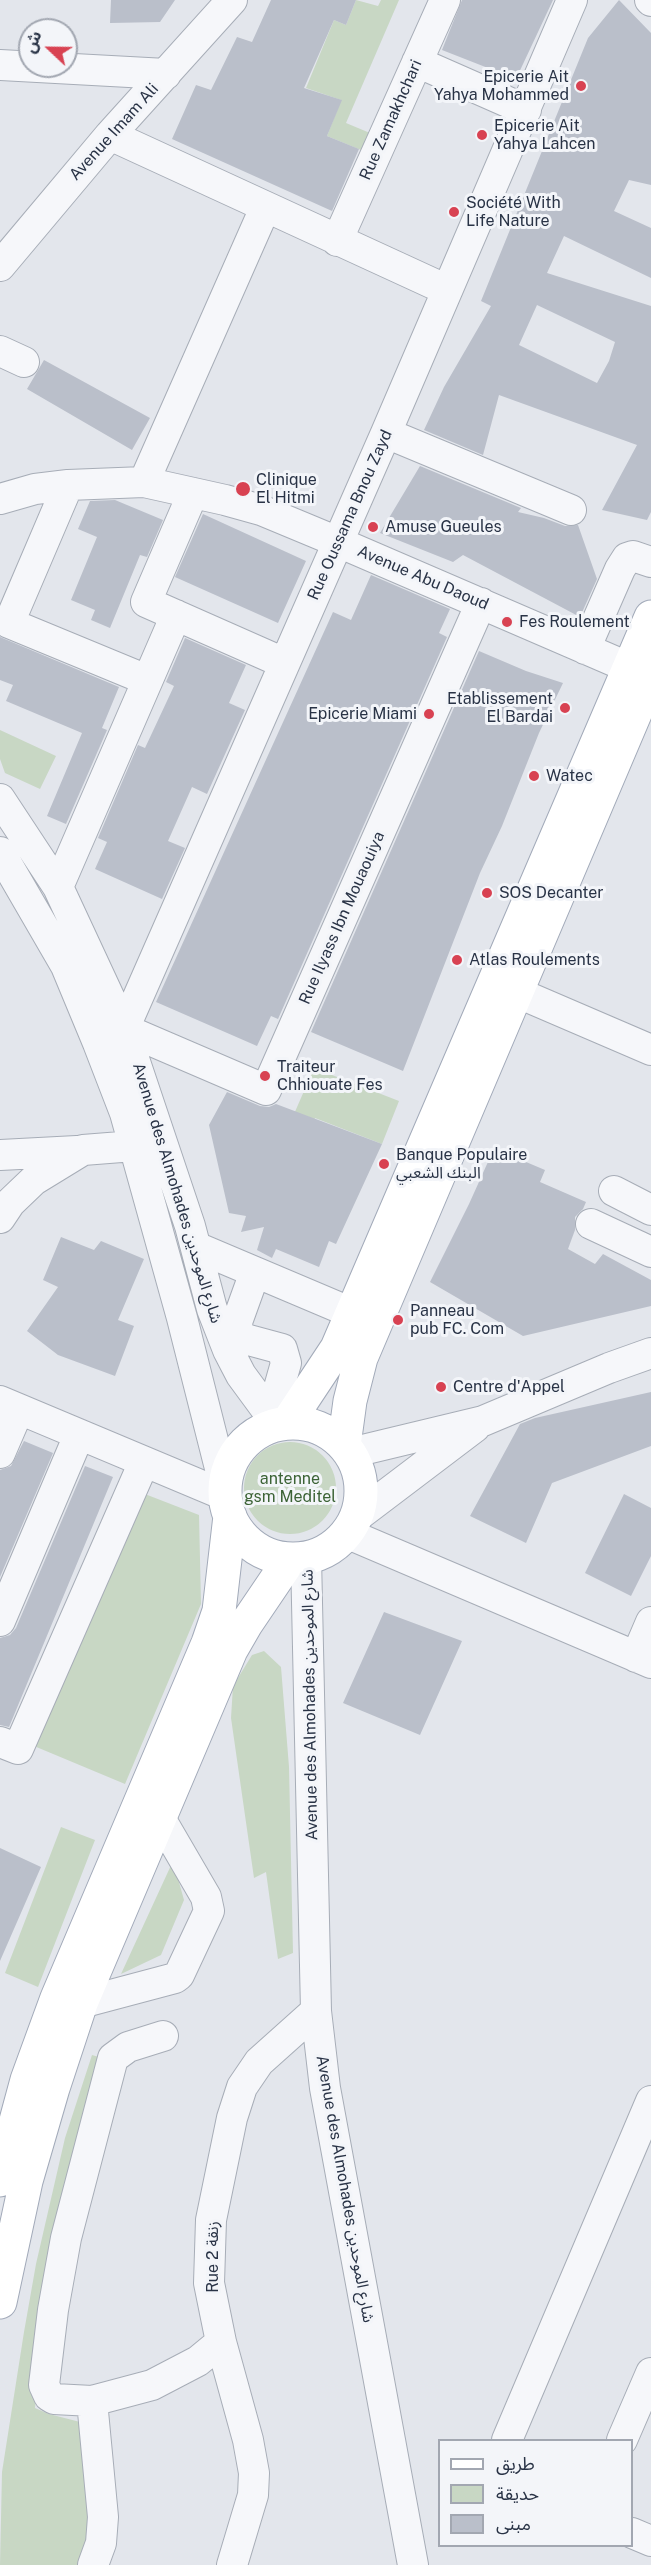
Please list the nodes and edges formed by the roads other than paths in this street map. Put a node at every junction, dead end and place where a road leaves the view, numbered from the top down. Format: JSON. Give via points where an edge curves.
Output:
{"nodes":[{"id":1,"x":232,"y":0,"type":"edge"},
{"id":2,"x":445,"y":0,"type":"edge"},
{"id":3,"x":572,"y":0,"type":"edge"},
{"id":4,"x":417,"y":62,"type":"junction"},
{"id":5,"x":0,"y":65,"type":"edge"},
{"id":6,"x":166,"y":74,"type":"junction"},
{"id":7,"x":526,"y":110,"type":"junction"},
{"id":8,"x":110,"y":135,"type":"junction"},
{"id":9,"x":265,"y":208,"type":"junction"},
{"id":10,"x":13,"y":231,"type":"edge"},
{"id":11,"x":337,"y":241,"type":"junction"},
{"id":12,"x":0,"y":266,"type":"edge"},
{"id":13,"x":447,"y":290,"type":"junction"},
{"id":14,"x":386,"y":433,"type":"junction"},
{"id":15,"x":144,"y":482,"type":"junction"},
{"id":16,"x":68,"y":485,"type":"junction"},
{"id":17,"x":193,"y":493,"type":"junction"},
{"id":18,"x":0,"y":499,"type":"edge"},
{"id":19,"x":571,"y":510,"type":"dead end"},
{"id":20,"x":338,"y":542,"type":"junction"},
{"id":21,"x":651,"y":562,"type":"edge"},
{"id":22,"x":481,"y":603,"type":"junction"},
{"id":23,"x":176,"y":615,"type":"junction"},
{"id":24,"x":651,"y":617,"type":"edge"},
{"id":25,"x":585,"y":649,"type":"junction"},
{"id":26,"x":284,"y":663,"type":"junction"},
{"id":27,"x":640,"y":672,"type":"edge"},
{"id":28,"x":147,"y":680,"type":"junction"},
{"id":29,"x":0,"y":799,"type":"edge"},
{"id":30,"x":0,"y":852,"type":"edge"},
{"id":31,"x":58,"y":887,"type":"junction"},
{"id":32,"x":516,"y":992,"type":"junction"},
{"id":33,"x":124,"y":1029,"type":"junction"},
{"id":34,"x":651,"y":1050,"type":"edge"},
{"id":35,"x":134,"y":1146,"type":"junction"},
{"id":36,"x":83,"y":1150,"type":"junction"},
{"id":37,"x":0,"y":1155,"type":"edge"},
{"id":38,"x":614,"y":1191,"type":"dead end"},
{"id":39,"x":651,"y":1210,"type":"edge"},
{"id":40,"x":0,"y":1218,"type":"edge"},
{"id":41,"x":591,"y":1224,"type":"dead end"},
{"id":42,"x":196,"y":1247,"type":"junction"},
{"id":43,"x":651,"y":1252,"type":"edge"},
{"id":44,"x":255,"y":1272,"type":"junction"},
{"id":45,"x":351,"y":1313,"type":"junction"},
{"id":46,"x":236,"y":1345,"type":"junction"},
{"id":47,"x":651,"y":1353,"type":"edge"},
{"id":48,"x":10,"y":1405,"type":"edge"},
{"id":49,"x":279,"y":1421,"type":"junction"},
{"id":50,"x":483,"y":1421,"type":"junction"},
{"id":51,"x":79,"y":1434,"type":"junction"},
{"id":52,"x":347,"y":1449,"type":"junction"},
{"id":53,"x":0,"y":1453,"type":"edge"},
{"id":54,"x":144,"y":1462,"type":"junction"},
{"id":55,"x":226,"y":1498,"type":"junction"},
{"id":56,"x":351,"y":1526,"type":"junction"},
{"id":57,"x":298,"y":1558,"type":"junction"},
{"id":58,"x":0,"y":1621,"type":"edge"},
{"id":59,"x":651,"y":1622,"type":"edge"},
{"id":60,"x":643,"y":1660,"type":"edge"},
{"id":61,"x":9,"y":1745,"type":"edge"},
{"id":62,"x":160,"y":1818,"type":"junction"},
{"id":63,"x":81,"y":2003,"type":"junction"},
{"id":64,"x":316,"y":2011,"type":"junction"},
{"id":65,"x":163,"y":2036,"type":"dead end"},
{"id":66,"x":651,"y":2101,"type":"edge"},
{"id":67,"x":0,"y":2180,"type":"edge"},
{"id":68,"x":0,"y":2302,"type":"edge"},
{"id":69,"x":221,"y":2342,"type":"junction"},
{"id":70,"x":651,"y":2373,"type":"edge"},
{"id":71,"x":92,"y":2401,"type":"junction"},
{"id":72,"x":507,"y":2439,"type":"edge"},
{"id":73,"x":622,"y":2439,"type":"edge"},
{"id":74,"x":633,"y":2533,"type":"edge"},
{"id":75,"x":651,"y":2541,"type":"edge"},
{"id":76,"x":93,"y":2565,"type":"edge"},
{"id":77,"x":232,"y":2565,"type":"edge"},
{"id":78,"x":413,"y":2565,"type":"edge"}],
"edges":[{"from":1,"to":6,"type":"street","name":"Avenue Imam Ali"},
{"from":2,"to":4,"type":"street","name":"Rue Zamakhchari"},
{"from":3,"to":7,"type":"street","name":"Rue Oussama Bnou Zayd"},
{"from":4,"to":7,"type":"street"},
{"from":4,"to":11,"type":"street","name":"Rue Zamakhchari"},
{"from":5,"to":6,"type":"street"},
{"from":6,"to":8,"type":"street","name":"Avenue Imam Ali"},
{"from":7,"to":13,"type":"street","name":"Rue Oussama Bnou Zayd"},
{"from":8,"to":9,"type":"street"},
{"from":8,"to":10,"type":"street","name":"Avenue Imam Ali"},
{"from":9,"to":11,"type":"street"},
{"from":9,"to":15,"type":"street"},
{"from":10,"to":12,"type":"street","name":"Avenue Imam Ali"},
{"from":11,"to":13,"type":"street"},
{"from":13,"to":14,"type":"street","name":"Rue Oussama Bnou Zayd"},
{"from":14,"to":19,"type":"street"},
{"from":14,"to":20,"type":"street","name":"Rue Oussama Bnou Zayd"},
{"from":15,"to":16,"type":"street","name":"Avenue Abu Daoud"},
{"from":15,"to":17,"type":"street","name":"Avenue Abu Daoud"},
{"from":16,"to":18,"type":"street","name":"Avenue Abu Daoud"},
{"from":16,"to":28,"type":"street","via":[[9,623]]},
{"from":17,"to":20,"type":"street","name":"Avenue Abu Daoud","via":[[261,510]]},
{"from":17,"to":23,"type":"street","via":[[146,602]]},
{"from":20,"to":22,"type":"street","name":"Avenue Abu Daoud"},
{"from":20,"to":26,"type":"street","name":"Rue Oussama Bnou Zayd"},
{"from":21,"to":25,"type":"street","via":[[627,558]]},
{"from":22,"to":25,"type":"street","name":"Avenue Abu Daoud"},
{"from":22,"to":33,"type":"street","name":"Rue Ilyass Ibn Mouaouiya","via":[[266,1090]]},
{"from":23,"to":26,"type":"street"},
{"from":23,"to":28,"type":"street"},
{"from":24,"to":27,"type":"main road"},
{"from":25,"to":27,"type":"street","name":"Avenue Abu Daoud"},
{"from":26,"to":33,"type":"street","name":"Rue Oussama Bnou Zayd"},
{"from":27,"to":32,"type":"main road"},
{"from":27,"to":45,"type":"main road"},
{"from":28,"to":31,"type":"street"},
{"from":29,"to":31,"type":"street","name":"Avenue des Almohades شارع الموحدين"},
{"from":30,"to":35,"type":"street","name":"Avenue des Almohades شارع الموحدين","via":[[66,966],[98,1042]]},
{"from":31,"to":33,"type":"street","name":"Avenue des Almohades شارع الموحدين"},
{"from":32,"to":34,"type":"street"},
{"from":32,"to":52,"type":"main road","via":[[361,1358],[350,1401]]},
{"from":33,"to":42,"type":"street","name":"Avenue des Almohades شارع الموحدين"},
{"from":35,"to":36,"type":"street"},
{"from":35,"to":55,"type":"street","name":"Avenue des Almohades شارع الموحدين","via":[[182,1317]]},
{"from":36,"to":37,"type":"street"},
{"from":36,"to":40,"type":"street","via":[[34,1180]]},
{"from":38,"to":39,"type":"street"},
{"from":41,"to":43,"type":"street"},
{"from":42,"to":44,"type":"street"},
{"from":42,"to":46,"type":"street","name":"Avenue des Almohades شارع الموحدين","via":[[212,1308]]},
{"from":44,"to":45,"type":"street"},
{"from":44,"to":46,"type":"street","via":[[237,1322]]},
{"from":45,"to":49,"type":"main road","via":[[337,1348]]},
{"from":46,"to":49,"type":"street","name":"Avenue des Almohades شارع الموحدين","via":[[241,1375]]},
{"from":46,"to":49,"type":"street","via":[[282,1349],[286,1363]]},
{"from":47,"to":50,"type":"street"},
{"from":48,"to":51,"type":"street"},
{"from":48,"to":53,"type":"street"},
{"from":49,"to":52,"type":"main road","via":[[312,1425]]},
{"from":49,"to":55,"type":"main road","via":[[242,1447],[228,1470]]},
{"from":50,"to":52,"type":"street"},
{"from":50,"to":56,"type":"street"},
{"from":51,"to":54,"type":"street"},
{"from":51,"to":58,"type":"street"},
{"from":52,"to":56,"type":"main road","via":[[359,1473],[361,1488],[360,1505]]},
{"from":54,"to":55,"type":"street"},
{"from":54,"to":61,"type":"street"},
{"from":55,"to":57,"type":"main road","via":[[243,1539],[265,1553]]},
{"from":55,"to":67,"type":"main road","via":[[219,1611],[57,1998],[27,2080]]},
{"from":56,"to":57,"type":"main road","via":[[333,1546]]},
{"from":56,"to":60,"type":"street"},
{"from":57,"to":62,"type":"main road","via":[[231,1650]]},
{"from":57,"to":64,"type":"street","name":"Avenue des Almohades شارع الموحدين"},
{"from":59,"to":60,"type":"street"},
{"from":62,"to":63,"type":"main road"},
{"from":62,"to":63,"type":"street","via":[[206,1897],[209,1911],[175,1978]]},
{"from":63,"to":68,"type":"main road","via":[[26,2181]]},
{"from":64,"to":69,"type":"street","name":"Rue 2 زنقة","via":[[259,2062],[242,2087],[232,2118],[211,2220],[209,2283]]},
{"from":64,"to":78,"type":"street","name":"Avenue des Almohades شارع الموحدين","via":[[324,2088]]},
{"from":65,"to":71,"type":"street","via":[[128,2047],[113,2058],[66,2238],[44,2385],[54,2399]]},
{"from":66,"to":72,"type":"street"},
{"from":69,"to":71,"type":"street","via":[[198,2361],[152,2385]]},
{"from":69,"to":77,"type":"street","name":"Rue 2 زنقة","via":[[254,2473],[253,2495]]},
{"from":70,"to":73,"type":"street"},
{"from":71,"to":76,"type":"street","via":[[103,2517],[101,2543]]},
{"from":74,"to":75,"type":"street"}]}
